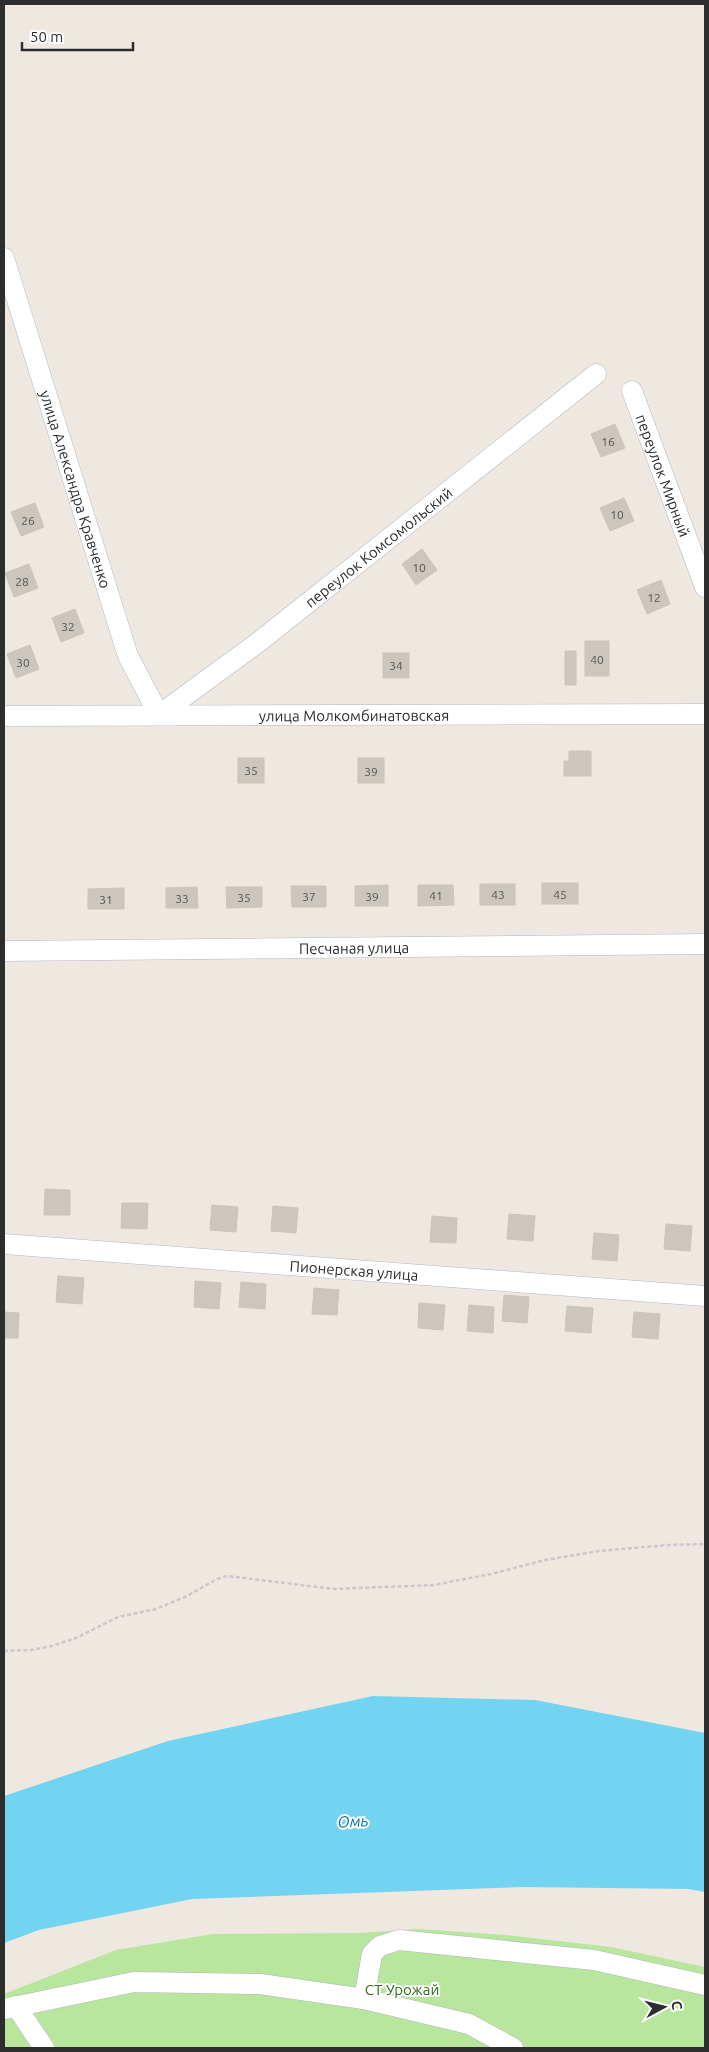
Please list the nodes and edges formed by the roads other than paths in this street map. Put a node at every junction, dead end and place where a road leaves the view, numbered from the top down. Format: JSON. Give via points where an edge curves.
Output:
{"nodes":[{"id":1,"x":4,"y":258,"type":"edge"},
{"id":2,"x":596,"y":374,"type":"dead end"},
{"id":3,"x":632,"y":392,"type":"dead end"},
{"id":4,"x":705,"y":587,"type":"edge"},
{"id":5,"x":705,"y":714,"type":"edge"},
{"id":6,"x":4,"y":716,"type":"edge"},
{"id":7,"x":159,"y":716,"type":"junction"},
{"id":8,"x":705,"y":944,"type":"edge"},
{"id":9,"x":4,"y":951,"type":"edge"},
{"id":10,"x":4,"y":1244,"type":"edge"},
{"id":11,"x":705,"y":1296,"type":"edge"},
{"id":12,"x":705,"y":1985,"type":"edge"},
{"id":13,"x":364,"y":1999,"type":"junction"},
{"id":14,"x":10,"y":2008,"type":"edge"},
{"id":15,"x":44,"y":2048,"type":"edge"},
{"id":16,"x":513,"y":2048,"type":"edge"}],
"edges":[{"from":1,"to":7,"type":"street","name":"улица Александра Кравченко","via":[[128,656]]},
{"from":2,"to":7,"type":"street","name":"переулок Комсомольский","via":[[260,641]]},
{"from":3,"to":4,"type":"street","name":"переулок Мирный"},
{"from":5,"to":7,"type":"street","name":"улица Молкомбинатовская"},
{"from":6,"to":7,"type":"street","name":"улица Молкомбинатовская"},
{"from":8,"to":9,"type":"street","name":"Песчаная улица"},
{"from":10,"to":11,"type":"street","name":"Пионерская улица"},
{"from":12,"to":13,"type":"street","via":[[594,1960],[398,1940],[380,1946],[372,1954]]},
{"from":13,"to":14,"type":"street","via":[[260,1984],[134,1982]]},
{"from":13,"to":16,"type":"street","via":[[469,2024]]},
{"from":14,"to":15,"type":"street"}]}
